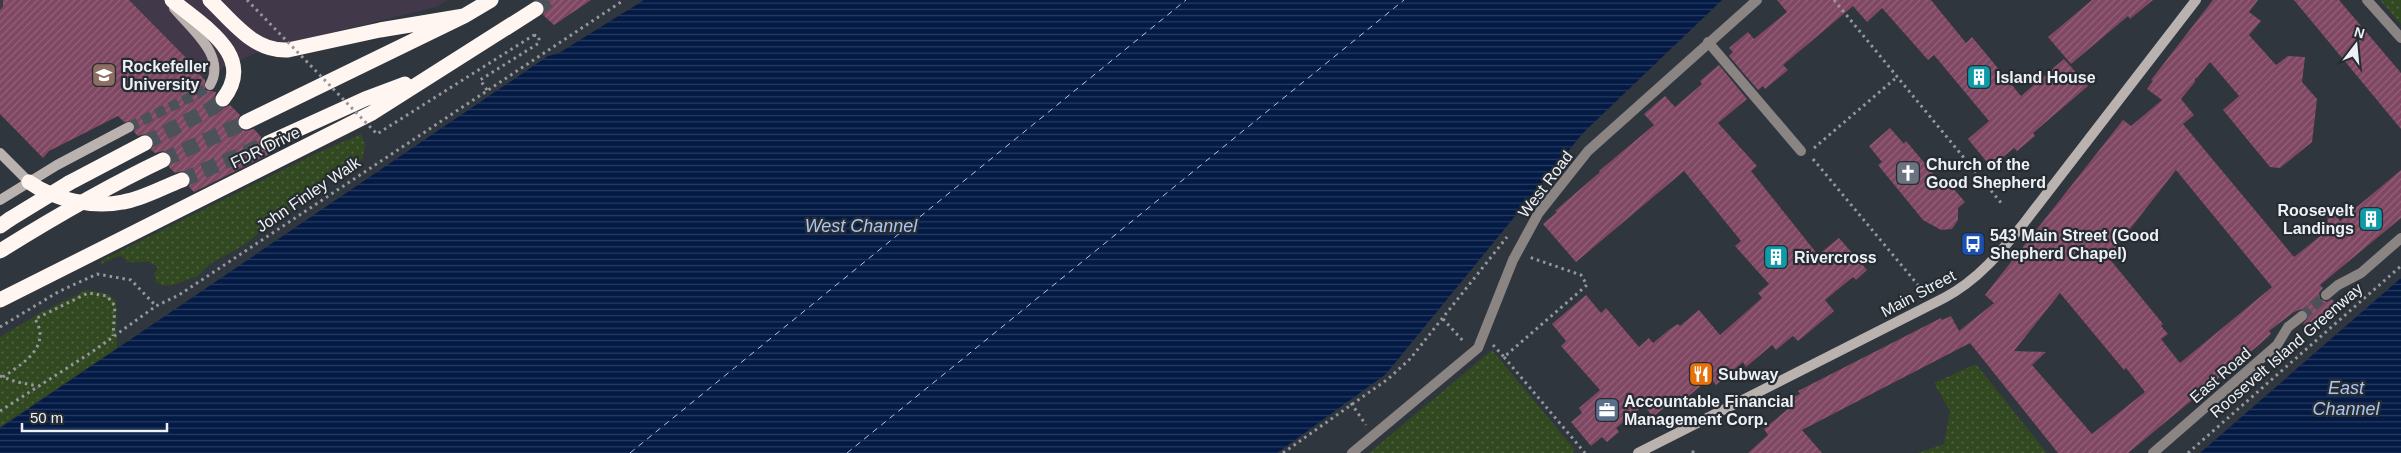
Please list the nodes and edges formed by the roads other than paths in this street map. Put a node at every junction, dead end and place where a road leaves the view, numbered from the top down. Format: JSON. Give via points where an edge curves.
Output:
{"nodes":[{"id":1,"x":167,"y":0,"type":"edge"},
{"id":2,"x":172,"y":0,"type":"edge"},
{"id":3,"x":210,"y":0,"type":"edge"},
{"id":4,"x":491,"y":0,"type":"edge"},
{"id":5,"x":1757,"y":0,"type":"edge"},
{"id":6,"x":2196,"y":0,"type":"edge"},
{"id":7,"x":2367,"y":0,"type":"edge"},
{"id":8,"x":536,"y":9,"type":"tunnel mouth"},
{"id":9,"x":464,"y":16,"type":"junction"},
{"id":10,"x":2401,"y":38,"type":"edge"},
{"id":11,"x":1708,"y":42,"type":"junction"},
{"id":12,"x":430,"y":75,"type":"junction"},
{"id":13,"x":210,"y":85,"type":"dead end"},
{"id":14,"x":224,"y":100,"type":"tunnel mouth"},
{"id":15,"x":246,"y":122,"type":"tunnel mouth"},
{"id":16,"x":129,"y":127,"type":"tunnel mouth"},
{"id":17,"x":145,"y":144,"type":"tunnel mouth"},
{"id":18,"x":268,"y":144,"type":"tunnel mouth"},
{"id":19,"x":1801,"y":151,"type":"dead end"},
{"id":20,"x":0,"y":153,"type":"edge"},
{"id":21,"x":163,"y":160,"type":"tunnel mouth"},
{"id":22,"x":182,"y":180,"type":"tunnel mouth"},
{"id":23,"x":29,"y":182,"type":"junction"},
{"id":24,"x":0,"y":200,"type":"edge"},
{"id":25,"x":5,"y":222,"type":"edge"},
{"id":26,"x":2401,"y":238,"type":"edge"},
{"id":27,"x":0,"y":251,"type":"edge"},
{"id":28,"x":2326,"y":295,"type":"tunnel mouth"},
{"id":29,"x":0,"y":300,"type":"edge"},
{"id":30,"x":2302,"y":316,"type":"tunnel mouth"},
{"id":31,"x":1352,"y":453,"type":"edge"},
{"id":32,"x":1638,"y":453,"type":"edge"},
{"id":33,"x":2153,"y":453,"type":"edge"}],
"edges":[{"from":1,"to":13,"type":"street","via":[[213,56],[216,71]]},
{"from":2,"to":14,"type":"highway","via":[[214,36],[234,60],[234,81]]},
{"from":3,"to":9,"type":"highway","via":[[250,38],[274,50]]},
{"from":4,"to":9,"type":"highway","name":"FDR Drive"},
{"from":5,"to":11,"type":"street","name":"West Road"},
{"from":6,"to":32,"type":"street","name":"Main Street","via":[[1995,259],[1975,278],[1944,298]]},
{"from":7,"to":10,"type":"street"},
{"from":8,"to":12,"type":"highway","name":"FDR Drive"},
{"from":9,"to":15,"type":"highway","name":"FDR Drive"},
{"from":11,"to":19,"type":"street"},
{"from":11,"to":31,"type":"street","name":"West Road","via":[[1588,152],[1538,214],[1517,252],[1478,348]]},
{"from":12,"to":18,"type":"highway","via":[[365,99]]},
{"from":12,"to":29,"type":"highway","name":"FDR Drive","via":[[372,113]]},
{"from":16,"to":23,"type":"street"},
{"from":17,"to":25,"type":"highway","bridge":true,"via":[[69,183]]},
{"from":20,"to":23,"type":"street"},
{"from":21,"to":27,"type":"highway","bridge":true,"via":[[115,183]]},
{"from":22,"to":23,"type":"highway","via":[[133,200],[103,203],[58,196]]},
{"from":23,"to":24,"type":"street"},
{"from":26,"to":28,"type":"street","via":[[2362,273]]},
{"from":30,"to":33,"type":"street","name":"East Road","via":[[2288,328],[2277,345]]}]}
